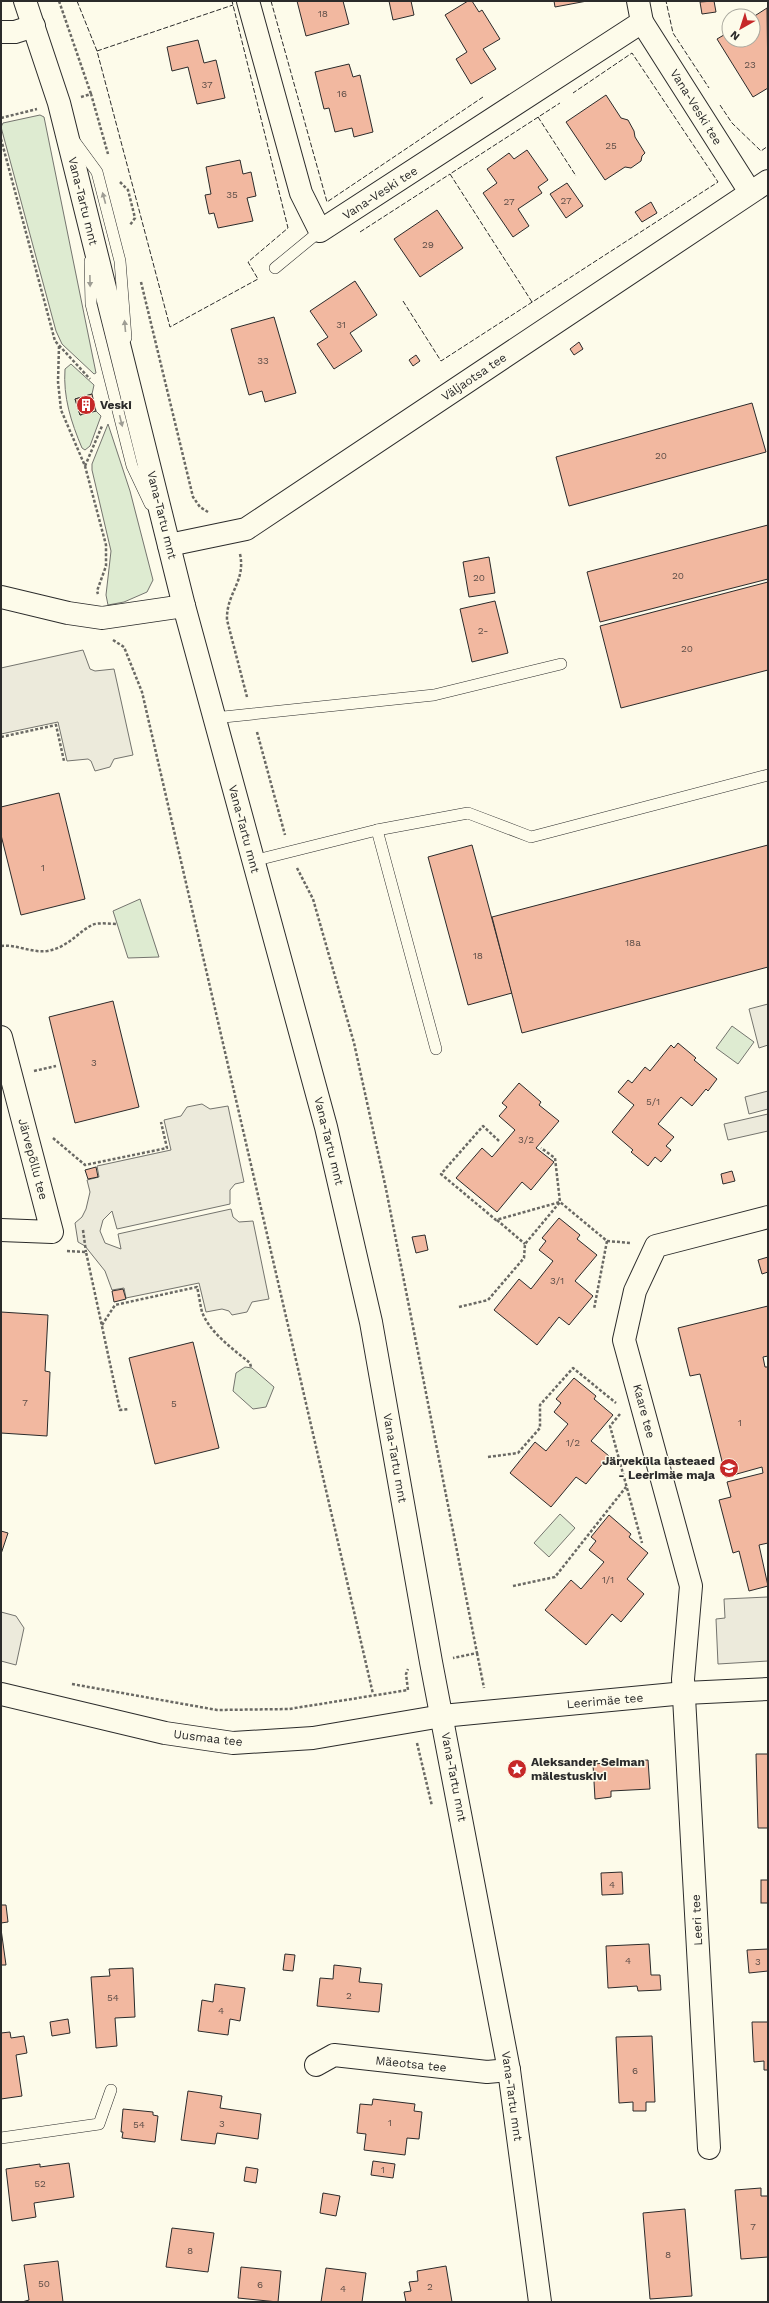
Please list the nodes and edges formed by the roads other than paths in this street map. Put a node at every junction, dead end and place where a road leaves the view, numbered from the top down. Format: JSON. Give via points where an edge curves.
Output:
{"nodes":[{"id":1,"x":25,"y":1,"type":"edge"},
{"id":2,"x":248,"y":1,"type":"edge"},
{"id":3,"x":638,"y":1,"type":"edge"},
{"id":4,"x":642,"y":22,"type":"junction"},
{"id":5,"x":34,"y":26,"type":"junction"},
{"id":6,"x":1,"y":32,"type":"edge"},
{"id":7,"x":65,"y":129,"type":"junction"},
{"id":8,"x":768,"y":181,"type":"edge"},
{"id":9,"x":750,"y":192,"type":"junction"},
{"id":10,"x":90,"y":228,"type":"junction"},
{"id":11,"x":320,"y":231,"type":"junction"},
{"id":12,"x":275,"y":268,"type":"dead end"},
{"id":13,"x":131,"y":393,"type":"junction"},
{"id":14,"x":170,"y":546,"type":"junction"},
{"id":15,"x":1,"y":597,"type":"edge"},
{"id":16,"x":184,"y":606,"type":"junction"},
{"id":17,"x":561,"y":664,"type":"dead end"},
{"id":18,"x":214,"y":718,"type":"junction"},
{"id":19,"x":768,"y":775,"type":"edge"},
{"id":20,"x":377,"y":830,"type":"junction"},
{"id":21,"x":253,"y":861,"type":"junction"},
{"id":22,"x":1,"y":1037,"type":"edge"},
{"id":23,"x":436,"y":1049,"type":"dead end"},
{"id":24,"x":768,"y":1216,"type":"edge"},
{"id":25,"x":1,"y":1230,"type":"edge"},
{"id":26,"x":768,"y":1689,"type":"edge"},
{"id":27,"x":685,"y":1693,"type":"junction"},
{"id":28,"x":1,"y":1694,"type":"edge"},
{"id":29,"x":442,"y":1716,"type":"junction"},
{"id":30,"x":316,"y":2065,"type":"dead end"},
{"id":31,"x":509,"y":2070,"type":"junction"},
{"id":32,"x":111,"y":2090,"type":"dead end"},
{"id":33,"x":1,"y":2138,"type":"edge"},
{"id":34,"x":709,"y":2148,"type":"dead end"},
{"id":35,"x":540,"y":2302,"type":"edge"}],
"edges":[{"from":1,"to":5,"type":"street","name":"Vana-Tartu mnt"},
{"from":2,"to":11,"type":"street","via":[[301,193]]},
{"from":3,"to":4,"type":"street","name":"Vana-Veski tee"},
{"from":4,"to":9,"type":"street","name":"Vana-Veski tee"},
{"from":4,"to":11,"type":"street","name":"Vana-Veski tee"},
{"from":5,"to":6,"type":"street","via":[[14,32]]},
{"from":5,"to":7,"type":"street","name":"Vana-Tartu mnt"},
{"from":7,"to":10,"type":"street","name":"Vana-Tartu mnt"},
{"from":13,"to":7,"type":"lane","one_way":true,"via":[[118,255],[97,172]]},
{"from":8,"to":9,"type":"street","name":"Väljaotsa tee"},
{"from":9,"to":14,"type":"street","name":"Väljaotsa tee","via":[[246,529]]},
{"from":10,"to":13,"type":"street","name":"Vana-Tartu mnt"},
{"from":10,"to":14,"type":"lane","one_way":true,"via":[[91,304],[132,466]]},
{"from":11,"to":12,"type":"lane"},
{"from":13,"to":14,"type":"street","name":"Vana-Tartu mnt"},
{"from":14,"to":16,"type":"street","name":"Vana-Tartu mnt"},
{"from":15,"to":16,"type":"street","via":[[68,613],[102,618]]},
{"from":16,"to":18,"type":"street","name":"Vana-Tartu mnt"},
{"from":17,"to":18,"type":"lane","via":[[434,695]]},
{"from":18,"to":21,"type":"street","name":"Vana-Tartu mnt"},
{"from":19,"to":20,"type":"lane","via":[[531,837],[468,813]]},
{"from":20,"to":21,"type":"lane"},
{"from":20,"to":23,"type":"lane"},
{"from":21,"to":29,"type":"street","name":"Vana-Tartu mnt","via":[[326,1127],[369,1314]]},
{"from":22,"to":25,"type":"street","name":"Järvepõllu tee","via":[[52,1232]]},
{"from":24,"to":27,"type":"street","name":"Kaare tee","via":[[656,1246],[636,1292],[624,1340],[691,1586],[683,1679]]},
{"from":26,"to":27,"type":"street","name":"Leerimäe tee"},
{"from":27,"to":29,"type":"street","name":"Leerimäe tee"},
{"from":27,"to":34,"type":"street","name":"Leeri tee"},
{"from":28,"to":29,"type":"street","name":"Uusmaa tee","via":[[165,1733],[233,1743],[313,1738]]},
{"from":29,"to":31,"type":"street","name":"Vana-Tartu mnt"},
{"from":30,"to":31,"type":"street","name":"Mäeotsa tee","via":[[334,2055],[487,2072]]},
{"from":31,"to":35,"type":"street","name":"Vana-Tartu mnt"},
{"from":32,"to":33,"type":"lane","via":[[99,2124]]}]}
